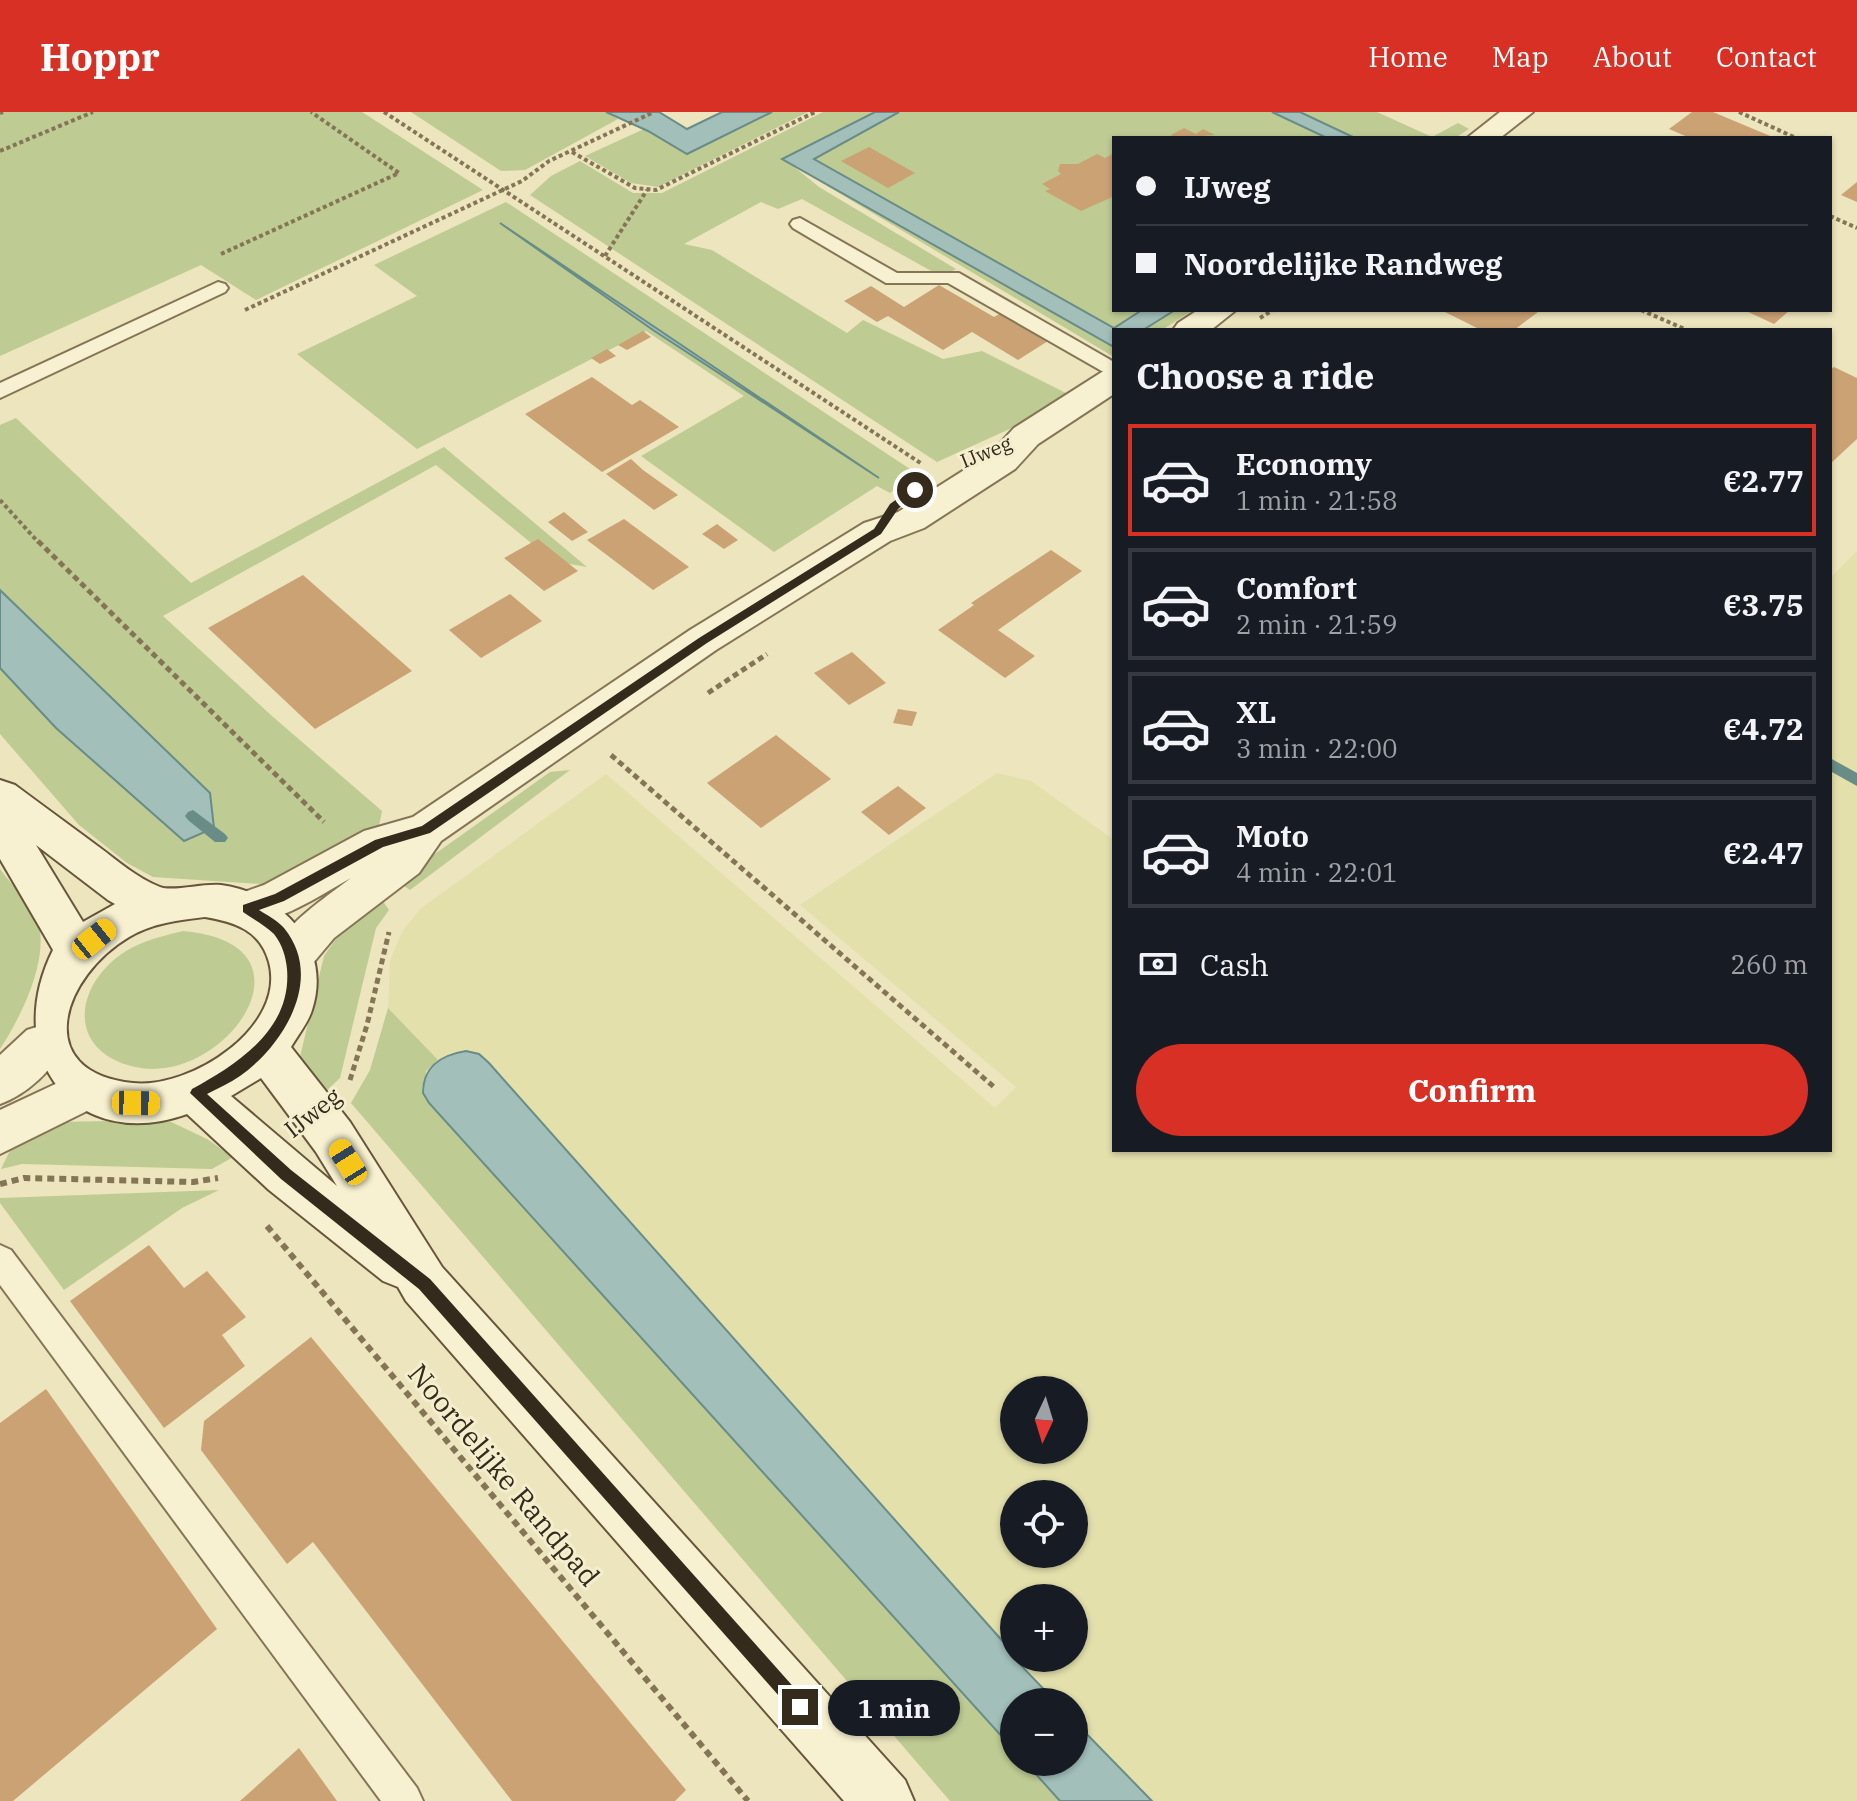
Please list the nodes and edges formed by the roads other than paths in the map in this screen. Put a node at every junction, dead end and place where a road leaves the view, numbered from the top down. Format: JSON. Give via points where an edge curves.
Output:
{"nodes":[{"id":1,"x":1519,"y":112,"type":"edge"},
{"id":2,"x":1484,"y":136,"type":"edge"},
{"id":3,"x":800,"y":224,"type":"dead end"},
{"id":4,"x":218,"y":288,"type":"dead end"},
{"id":5,"x":1217,"y":312,"type":"edge"},
{"id":6,"x":1192,"y":328,"type":"edge"},
{"id":7,"x":1112,"y":370,"type":"edge"},
{"id":8,"x":1112,"y":380,"type":"edge"},
{"id":9,"x":0,"y":391,"type":"edge"},
{"id":10,"x":1026,"y":436,"type":"junction"},
{"id":11,"x":877,"y":532,"type":"junction"},
{"id":12,"x":0,"y":796,"type":"edge"},
{"id":13,"x":0,"y":822,"type":"edge"},
{"id":14,"x":383,"y":879,"type":"junction"},
{"id":15,"x":157,"y":905,"type":"junction"},
{"id":16,"x":248,"y":908,"type":"junction"},
{"id":17,"x":76,"y":953,"type":"junction"},
{"id":18,"x":292,"y":956,"type":"junction"},
{"id":19,"x":43,"y":1044,"type":"junction"},
{"id":20,"x":264,"y":1047,"type":"junction"},
{"id":21,"x":0,"y":1084,"type":"edge"},
{"id":22,"x":81,"y":1092,"type":"junction"},
{"id":23,"x":196,"y":1093,"type":"junction"},
{"id":24,"x":0,"y":1133,"type":"edge"},
{"id":25,"x":0,"y":1260,"type":"edge"},
{"id":26,"x":424,"y":1284,"type":"junction"},
{"id":27,"x":404,"y":1801,"type":"edge"},
{"id":28,"x":884,"y":1801,"type":"edge"}],
"edges":[{"from":1,"to":2,"type":"main road"},
{"from":3,"to":7,"type":"lane","via":[[893,279],[952,277]]},
{"from":4,"to":9,"type":"lane"},
{"from":5,"to":6,"type":"main road"},
{"from":8,"to":10,"type":"main road","name":"IJweg"},
{"from":10,"to":11,"type":"main road","name":"IJweg","via":[[992,468],[911,520]]},
{"from":10,"to":11,"type":"main road","name":"IJweg","via":[[981,450],[937,473],[894,506]]},
{"from":11,"to":14,"type":"main road","name":"IJweg","via":[[703,640],[426,830]]},
{"from":12,"to":15,"type":"main road","via":[[123,888]]},
{"from":13,"to":17,"type":"main road"},
{"from":14,"to":16,"type":"main road","name":"IJweg","via":[[279,897]]},
{"from":14,"to":18,"type":"main road","name":"IJweg","via":[[319,926]]},
{"from":15,"to":16,"type":"main road","via":[[205,900]]},
{"from":15,"to":17,"type":"main road","via":[[111,925]]},
{"from":16,"to":18,"type":"main road","via":[[279,931]]},
{"from":17,"to":19,"type":"main road","via":[[55,980],[43,1012]]},
{"from":18,"to":20,"type":"main road","via":[[295,985],[289,1006]]},
{"from":19,"to":21,"type":"main road"},
{"from":19,"to":22,"type":"main road","via":[[57,1072]]},
{"from":20,"to":23,"type":"main road","via":[[234,1073]]},
{"from":20,"to":26,"type":"main road","via":[[315,1113]]},
{"from":22,"to":23,"type":"main road","via":[[116,1103],[156,1103]]},
{"from":22,"to":24,"type":"main road"},
{"from":23,"to":26,"type":"main road"},
{"from":25,"to":27,"type":"lane"},
{"from":26,"to":28,"type":"main road"}]}
